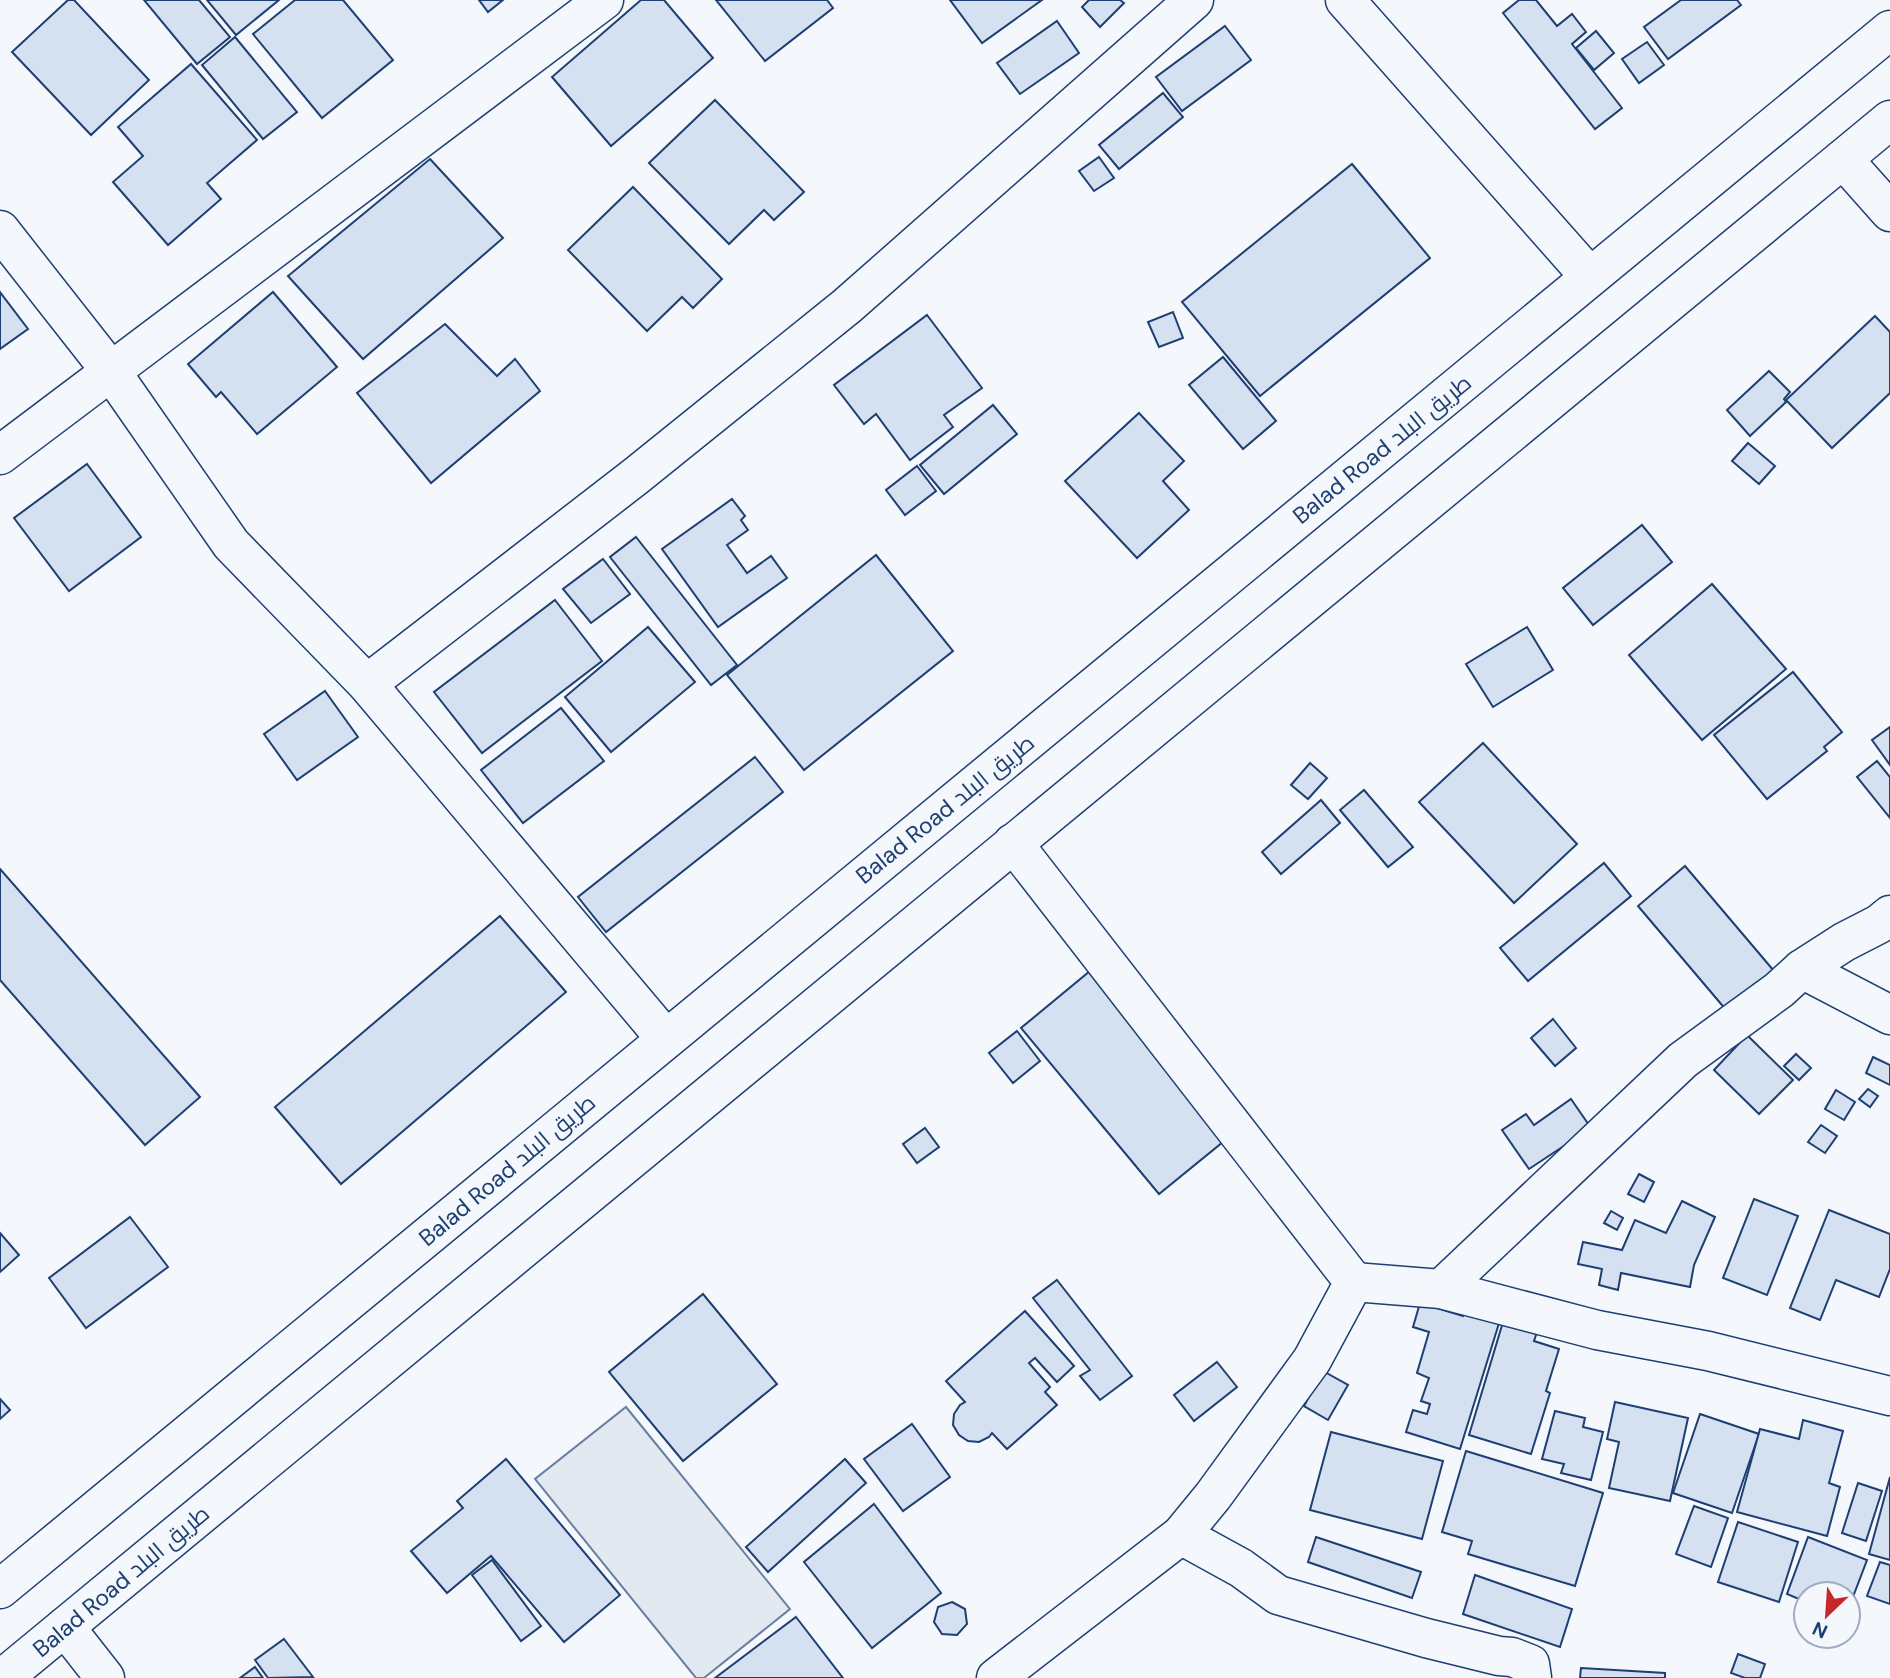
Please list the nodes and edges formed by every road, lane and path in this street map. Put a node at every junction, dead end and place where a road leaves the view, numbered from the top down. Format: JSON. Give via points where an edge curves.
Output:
{"nodes":[{"id":1,"x":604,"y":0,"type":"edge"},
{"id":2,"x":1194,"y":0,"type":"edge"},
{"id":3,"x":1345,"y":0,"type":"edge"},
{"id":4,"x":1890,"y":30,"type":"edge"},
{"id":5,"x":1890,"y":120,"type":"edge"},
{"id":6,"x":1843,"y":159,"type":"junction"},
{"id":7,"x":1890,"y":212,"type":"edge"},
{"id":8,"x":0,"y":230,"type":"edge"},
{"id":9,"x":1590,"y":277,"type":"junction"},
{"id":10,"x":110,"y":370,"type":"junction"},
{"id":11,"x":0,"y":454,"type":"edge"},
{"id":12,"x":367,"y":684,"type":"junction"},
{"id":13,"x":1013,"y":843,"type":"junction"},
{"id":14,"x":1890,"y":915,"type":"edge"},
{"id":15,"x":1802,"y":969,"type":"junction"},
{"id":16,"x":1890,"y":1015,"type":"edge"},
{"id":17,"x":666,"y":1039,"type":"junction"},
{"id":18,"x":1354,"y":1282,"type":"junction"},
{"id":19,"x":1440,"y":1289,"type":"junction"},
{"id":20,"x":1890,"y":1396,"type":"edge"},
{"id":21,"x":1181,"y":1535,"type":"junction"},
{"id":22,"x":0,"y":1589,"type":"edge"},
{"id":23,"x":65,"y":1627,"type":"junction"},
{"id":24,"x":3,"y":1678,"type":"edge"},
{"id":25,"x":105,"y":1678,"type":"edge"},
{"id":26,"x":996,"y":1678,"type":"edge"},
{"id":27,"x":1532,"y":1678,"type":"edge"}],
"edges":[{"from":1,"to":10,"type":"main road"},
{"from":2,"to":12,"type":"main road","via":[[847,306]]},
{"from":3,"to":9,"type":"main road"},
{"from":4,"to":9,"type":"main road","name":"Balad Road طريق البلد"},
{"from":5,"to":6,"type":"main road","name":"Balad Road طريق البلد"},
{"from":6,"to":7,"type":"main road"},
{"from":6,"to":13,"type":"main road","name":"Balad Road طريق البلد"},
{"from":8,"to":10,"type":"main road"},
{"from":9,"to":17,"type":"main road","name":"Balad Road طريق البلد"},
{"from":10,"to":11,"type":"main road"},
{"from":10,"to":12,"type":"main road","via":[[231,544]]},
{"from":12,"to":17,"type":"main road"},
{"from":13,"to":18,"type":"main road"},
{"from":13,"to":23,"type":"main road","name":"Balad Road طريق البلد"},
{"from":14,"to":15,"type":"main road"},
{"from":15,"to":16,"type":"main road"},
{"from":15,"to":19,"type":"main road","via":[[1684,1060]]},
{"from":17,"to":22,"type":"main road","name":"Balad Road طريق البلد"},
{"from":18,"to":19,"type":"main road"},
{"from":18,"to":21,"type":"main road","via":[[1311,1360]]},
{"from":19,"to":20,"type":"main road","via":[[1597,1330],[1708,1351]]},
{"from":21,"to":26,"type":"main road"},
{"from":21,"to":27,"type":"main road","via":[[1278,1595],[1426,1638],[1512,1657],[1530,1664]]},
{"from":23,"to":24,"type":"main road","name":"Balad Road طريق البلد"},
{"from":23,"to":25,"type":"main road"}]}
